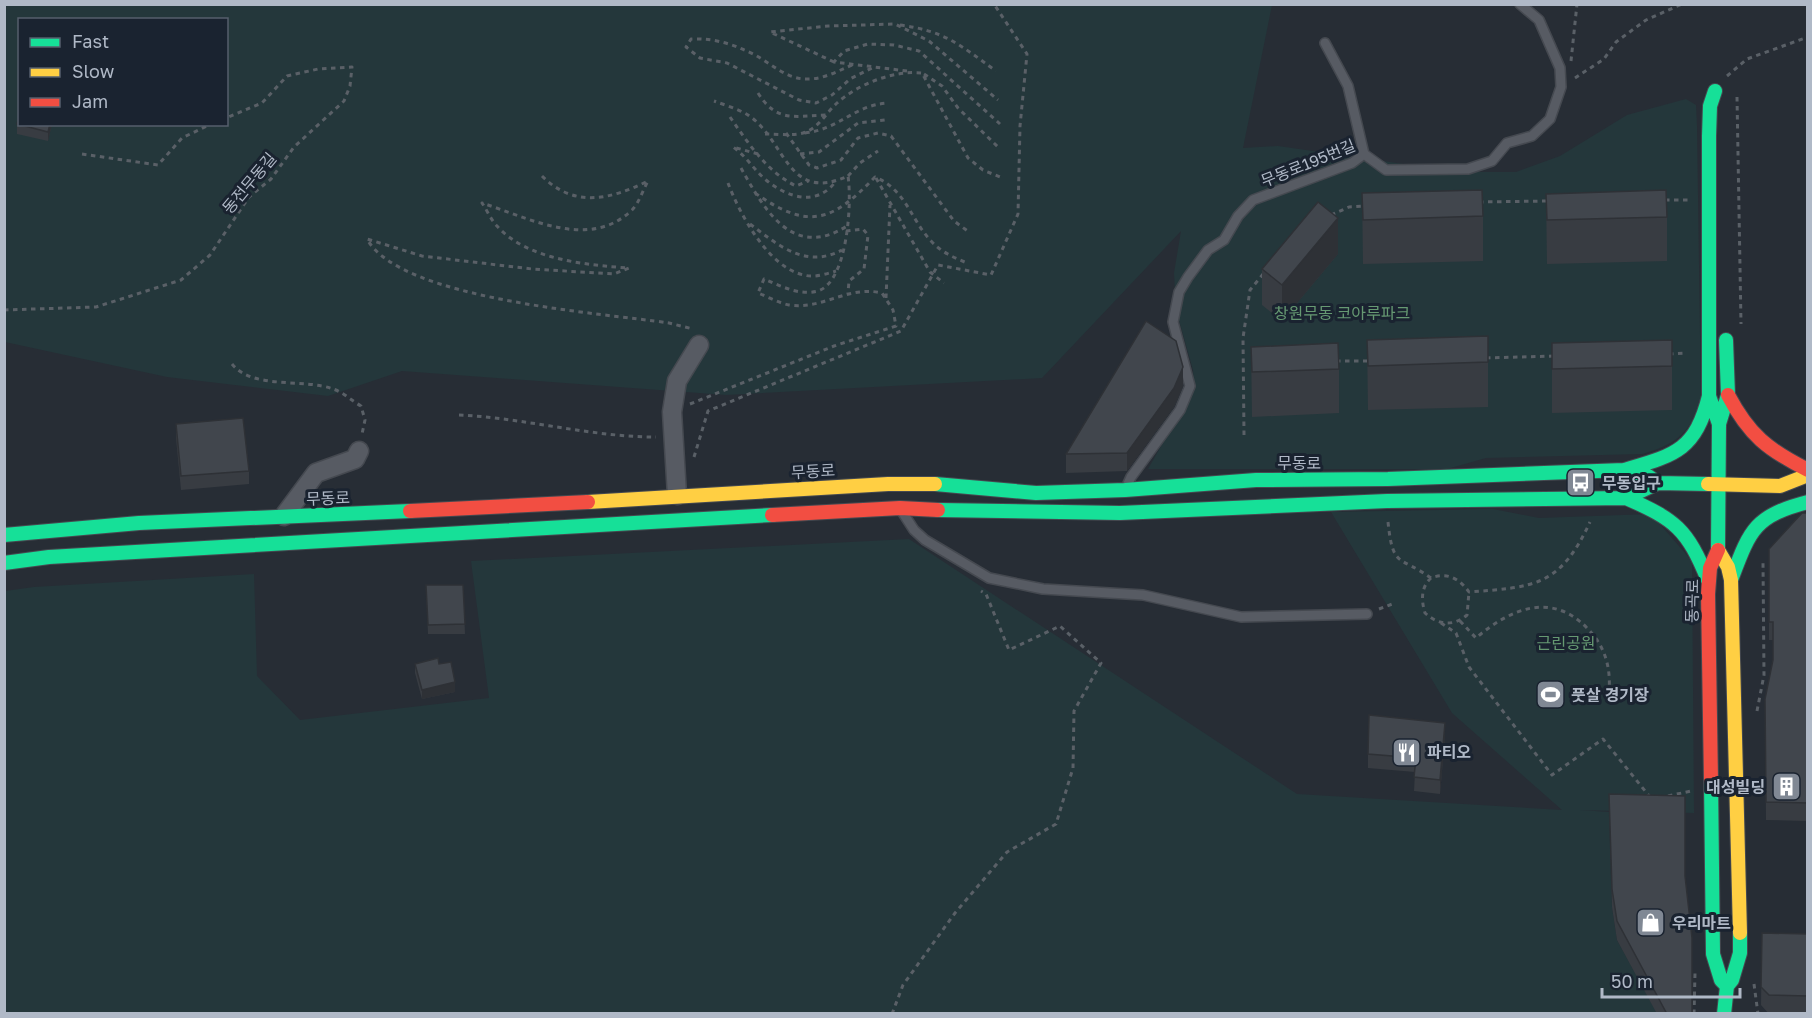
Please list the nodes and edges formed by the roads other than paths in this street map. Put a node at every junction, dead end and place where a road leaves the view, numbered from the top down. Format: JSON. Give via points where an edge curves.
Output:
{"nodes":[{"id":1,"x":1520,"y":4,"type":"edge"},
{"id":2,"x":1325,"y":43,"type":"dead end"},
{"id":3,"x":1364,"y":154,"type":"junction"},
{"id":4,"x":1723,"y":189,"type":"dead end"},
{"id":5,"x":1726,"y":329,"type":"dead end"},
{"id":6,"x":699,"y":345,"type":"road end"},
{"id":7,"x":1728,"y":395,"type":"junction"},
{"id":8,"x":1709,"y":396,"type":"junction"},
{"id":9,"x":1719,"y":424,"type":"junction"},
{"id":10,"x":359,"y":451,"type":"road end"},
{"id":11,"x":1624,"y":470,"type":"junction"},
{"id":12,"x":1808,"y":470,"type":"edge"},
{"id":13,"x":1808,"y":475,"type":"edge"},
{"id":14,"x":1658,"y":483,"type":"junction"},
{"id":15,"x":1719,"y":484,"type":"junction"},
{"id":16,"x":1780,"y":486,"type":"junction"},
{"id":17,"x":1125,"y":490,"type":"junction"},
{"id":18,"x":677,"y":495,"type":"junction"},
{"id":19,"x":1626,"y":498,"type":"junction"},
{"id":20,"x":1808,"y":501,"type":"edge"},
{"id":21,"x":900,"y":508,"type":"junction"},
{"id":22,"x":284,"y":516,"type":"junction"},
{"id":23,"x":4,"y":535,"type":"edge"},
{"id":24,"x":1718,"y":550,"type":"junction"},
{"id":25,"x":4,"y":563,"type":"edge"},
{"id":26,"x":1708,"y":580,"type":"junction"},
{"id":27,"x":1731,"y":580,"type":"junction"},
{"id":28,"x":1367,"y":614,"type":"dead end"},
{"id":29,"x":1727,"y":986,"type":"junction"},
{"id":30,"x":1724,"y":1014,"type":"edge"}],
"edges":[{"from":1,"to":3,"type":"lane","name":"무동로195번길","via":[[1539,20],[1560,68],[1561,87],[1550,119],[1532,136],[1507,143],[1492,161],[1468,169],[1386,170]]},
{"from":2,"to":3,"type":"lane","via":[[1348,86]]},
{"from":3,"to":17,"type":"lane","name":"무동로195번길","via":[[1352,163],[1252,200],[1224,240],[1208,250],[1188,277],[1179,292],[1173,322],[1190,386],[1180,410]]},
{"from":4,"to":8,"type":"main road","via":[[1720,106],[1715,91],[1710,106]]},
{"from":5,"to":7,"type":"main road"},
{"from":6,"to":18,"type":"street","via":[[677,381],[672,412]]},
{"from":7,"to":9,"type":"main road"},
{"from":7,"to":12,"type":"main road","via":[[1755,438],[1770,452]]},
{"from":8,"to":9,"type":"main road"},
{"from":8,"to":11,"type":"main road","via":[[1698,431],[1684,445],[1662,459]]},
{"from":9,"to":15,"type":"main road"},
{"from":10,"to":22,"type":"street","via":[[355,459],[316,473]]},
{"from":11,"to":14,"type":"main road"},
{"from":11,"to":17,"type":"main road","name":"무동로","via":[[1256,480]]},
{"from":13,"to":16,"type":"main road"},
{"from":14,"to":15,"type":"main road"},
{"from":14,"to":19,"type":"main road"},
{"from":15,"to":16,"type":"main road"},
{"from":15,"to":24,"type":"main road"},
{"from":16,"to":20,"type":"main road"},
{"from":17,"to":18,"type":"main road","name":"무동로","via":[[1036,493],[936,484]]},
{"from":18,"to":22,"type":"main road","name":"무동로"},
{"from":19,"to":21,"type":"main road","via":[[1387,501],[1120,513]]},
{"from":19,"to":26,"type":"main road","via":[[1673,520],[1694,544]]},
{"from":20,"to":27,"type":"main road","via":[[1776,510],[1757,526]]},
{"from":21,"to":25,"type":"main road","via":[[49,557]]},
{"from":21,"to":28,"type":"lane","via":[[914,531],[925,540],[989,578],[1043,589],[1143,595],[1241,617]]},
{"from":22,"to":23,"type":"main road","name":"무동로"},
{"from":24,"to":26,"type":"main road","name":"동곡로"},
{"from":24,"to":27,"type":"main road"},
{"from":26,"to":29,"type":"main road","name":"동곡로","via":[[1713,954],[1721,980]]},
{"from":27,"to":29,"type":"main road","via":[[1740,952]]},
{"from":29,"to":30,"type":"main road"}]}
